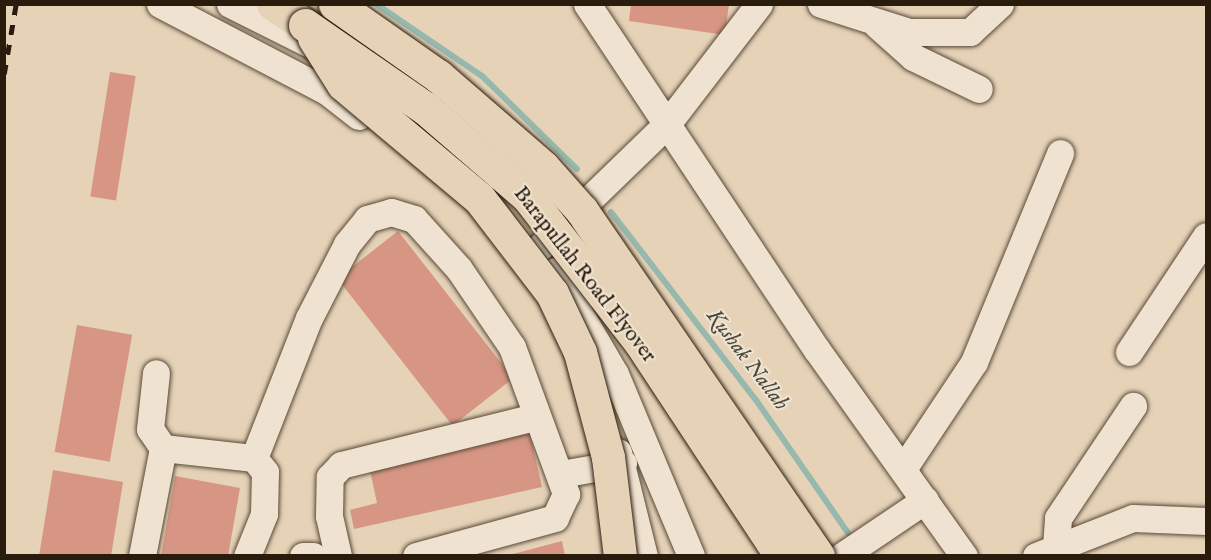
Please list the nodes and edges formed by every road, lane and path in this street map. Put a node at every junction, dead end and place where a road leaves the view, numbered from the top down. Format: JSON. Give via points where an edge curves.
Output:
{"nodes":[{"id":1,"x":160,"y":4,"type":"edge"},
{"id":2,"x":230,"y":4,"type":"edge"},
{"id":3,"x":273,"y":4,"type":"edge"},
{"id":4,"x":587,"y":4,"type":"edge"},
{"id":5,"x":759,"y":4,"type":"edge"},
{"id":6,"x":821,"y":4,"type":"edge"},
{"id":7,"x":1000,"y":4,"type":"edge"},
{"id":8,"x":342,"y":13,"type":"edge"},
{"id":9,"x":305,"y":25,"type":"junction"},
{"id":10,"x":877,"y":25,"type":"junction"},
{"id":11,"x":343,"y":61,"type":"junction"},
{"id":12,"x":979,"y":89,"type":"dead end"},
{"id":13,"x":328,"y":92,"type":"junction"},
{"id":14,"x":667,"y":124,"type":"junction"},
{"id":15,"x":1060,"y":153,"type":"dead end"},
{"id":16,"x":1206,"y":236,"type":"edge"},
{"id":17,"x":538,"y":249,"type":"junction"},
{"id":18,"x":1129,"y":352,"type":"dead end"},
{"id":19,"x":156,"y":373,"type":"dead end"},
{"id":20,"x":1133,"y":406,"type":"dead end"},
{"id":21,"x":536,"y":417,"type":"junction"},
{"id":22,"x":163,"y":448,"type":"junction"},
{"id":23,"x":254,"y":458,"type":"junction"},
{"id":24,"x":622,"y":463,"type":"junction"},
{"id":25,"x":903,"y":469,"type":"junction"},
{"id":26,"x":561,"y":474,"type":"junction"},
{"id":27,"x":925,"y":500,"type":"junction"},
{"id":28,"x":1206,"y":521,"type":"edge"},
{"id":29,"x":541,"y":542,"type":"dead end"},
{"id":30,"x":1042,"y":553,"type":"edge"},
{"id":31,"x":142,"y":555,"type":"edge"},
{"id":32,"x":247,"y":555,"type":"edge"},
{"id":33,"x":303,"y":555,"type":"edge"},
{"id":34,"x":313,"y":555,"type":"edge"},
{"id":35,"x":338,"y":555,"type":"edge"},
{"id":36,"x":416,"y":555,"type":"edge"},
{"id":37,"x":483,"y":555,"type":"edge"},
{"id":38,"x":620,"y":555,"type":"edge"},
{"id":39,"x":644,"y":555,"type":"edge"},
{"id":40,"x":691,"y":555,"type":"edge"},
{"id":41,"x":781,"y":555,"type":"edge"},
{"id":42,"x":818,"y":555,"type":"edge"},
{"id":43,"x":842,"y":555,"type":"edge"},
{"id":44,"x":964,"y":555,"type":"edge"}],
"edges":[{"from":1,"to":13,"type":"street"},
{"from":2,"to":11,"type":"street"},
{"from":3,"to":9,"type":"highway","name":"Barapullah Road Flyover"},
{"from":4,"to":14,"type":"street"},
{"from":5,"to":14,"type":"street"},
{"from":6,"to":10,"type":"street"},
{"from":7,"to":10,"type":"street","via":[[969,32],[909,32]]},
{"from":8,"to":11,"type":"street"},
{"from":8,"to":42,"type":"highway","name":"Barapullah Road Flyover","bridge":true,"via":[[438,76],[543,167],[582,211]]},
{"from":9,"to":38,"type":"highway","bridge":true,"via":[[343,84],[479,198],[552,292],[580,352],[606,446]]},
{"from":9,"to":41,"type":"highway","name":"Barapullah Road Flyover","bridge":true,"via":[[425,108],[528,197],[640,342]]},
{"from":10,"to":12,"type":"street","via":[[913,57]]},
{"from":11,"to":13,"type":"street"},
{"from":11,"to":17,"type":"street","via":[[463,160]]},
{"from":13,"to":24,"type":"street","via":[[421,162],[498,242],[576,359]]},
{"from":14,"to":17,"type":"street"},
{"from":14,"to":25,"type":"street"},
{"from":15,"to":25,"type":"street","via":[[974,362]]},
{"from":16,"to":18,"type":"street"},
{"from":17,"to":40,"type":"street","via":[[615,374]]},
{"from":19,"to":22,"type":"street","via":[[150,429]]},
{"from":20,"to":30,"type":"street","via":[[1058,518]]},
{"from":21,"to":23,"type":"street","via":[[512,347],[459,269],[414,219],[391,212],[367,219],[347,244],[309,318]]},
{"from":21,"to":26,"type":"street"},
{"from":21,"to":35,"type":"street","via":[[341,465],[330,477],[329,516]]},
{"from":22,"to":23,"type":"street"},
{"from":22,"to":31,"type":"street"},
{"from":23,"to":32,"type":"street","via":[[265,471],[264,514]]},
{"from":24,"to":26,"type":"street"},
{"from":24,"to":39,"type":"street"},
{"from":25,"to":27,"type":"street"},
{"from":26,"to":36,"type":"street","via":[[566,494],[555,518]]},
{"from":27,"to":43,"type":"street"},
{"from":27,"to":44,"type":"street"},
{"from":28,"to":30,"type":"street","via":[[1133,518]]},
{"from":29,"to":37,"type":"street"},
{"from":33,"to":34,"type":"street"}]}
